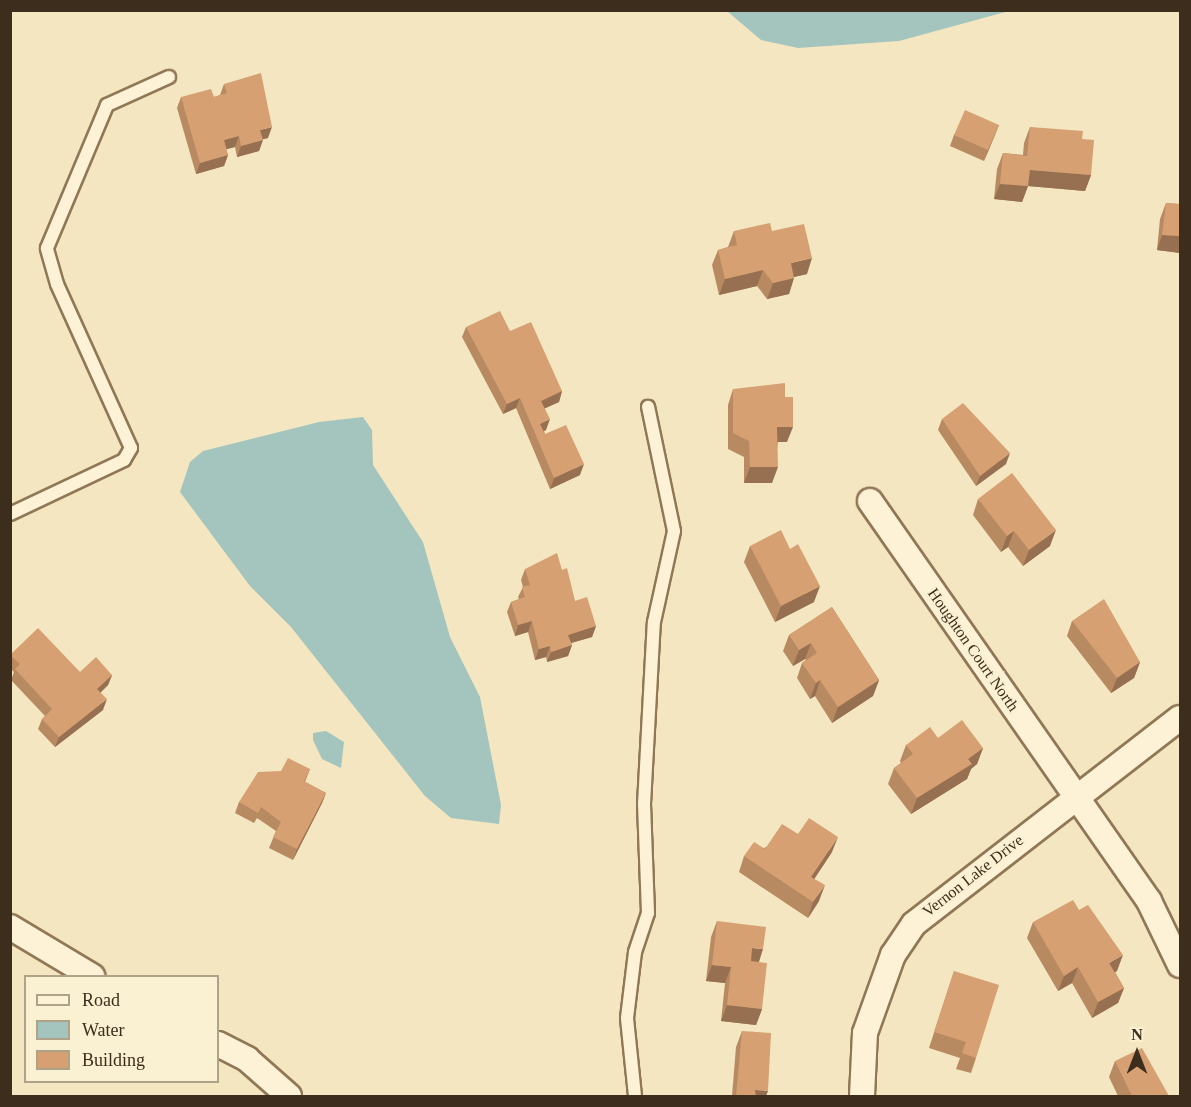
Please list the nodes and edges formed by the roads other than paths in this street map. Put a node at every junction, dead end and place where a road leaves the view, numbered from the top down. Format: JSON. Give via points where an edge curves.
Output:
{"nodes":[{"id":1,"x":169,"y":77,"type":"dead end"},
{"id":2,"x":648,"y":407,"type":"dead end"},
{"id":3,"x":870,"y":501,"type":"dead end"},
{"id":4,"x":10,"y":514,"type":"edge"},
{"id":5,"x":1180,"y":718,"type":"edge"},
{"id":6,"x":1077,"y":800,"type":"junction"},
{"id":7,"x":10,"y":927,"type":"edge"},
{"id":8,"x":1180,"y":965,"type":"edge"},
{"id":9,"x":90,"y":975,"type":"edge"},
{"id":10,"x":219,"y":1045,"type":"edge"},
{"id":11,"x":289,"y":1096,"type":"edge"},
{"id":12,"x":635,"y":1096,"type":"edge"},
{"id":13,"x":862,"y":1096,"type":"edge"}],
"edges":[{"from":1,"to":4,"type":"lane","via":[[107,105],[47,248],[57,284],[131,448],[124,460]]},
{"from":2,"to":12,"type":"lane","via":[[674,531],[654,622],[644,804],[648,913],[635,952],[627,1018]]},
{"from":3,"to":6,"type":"street","name":"Houghton Court North"},
{"from":5,"to":6,"type":"street","name":"Vernon Lake Drive"},
{"from":6,"to":8,"type":"street","name":"Houghton Court North","via":[[1149,901]]},
{"from":6,"to":13,"type":"street","name":"Vernon Lake Drive","via":[[999,853],[914,924],[893,955],[865,1033]]},
{"from":7,"to":9,"type":"street"},
{"from":10,"to":11,"type":"street","via":[[247,1059]]}]}
